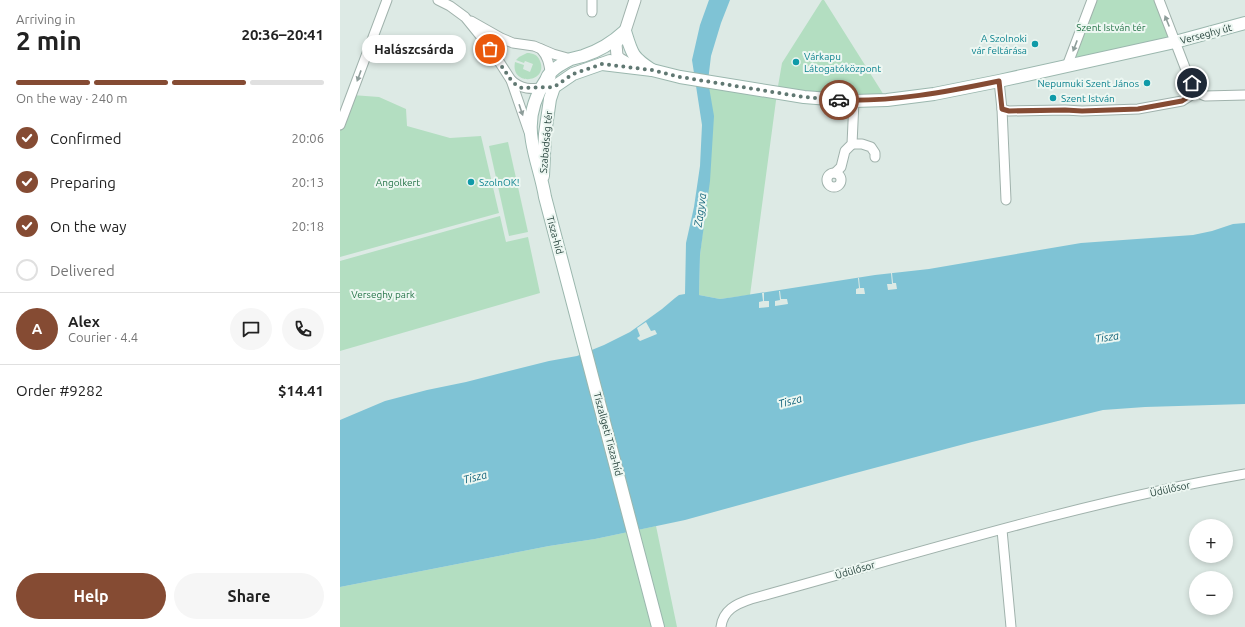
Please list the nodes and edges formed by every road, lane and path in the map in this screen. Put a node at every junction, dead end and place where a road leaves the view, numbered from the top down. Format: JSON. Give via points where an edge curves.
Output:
{"nodes":[{"id":1,"x":387,"y":0,"type":"edge"},
{"id":2,"x":438,"y":0,"type":"edge"},
{"id":3,"x":592,"y":0,"type":"edge"},
{"id":4,"x":634,"y":0,"type":"edge"},
{"id":5,"x":1092,"y":0,"type":"edge"},
{"id":6,"x":1158,"y":0,"type":"edge"},
{"id":7,"x":592,"y":12,"type":"dead end"},
{"id":8,"x":465,"y":17,"type":"junction"},
{"id":9,"x":1245,"y":23,"type":"edge"},
{"id":10,"x":625,"y":31,"type":"junction"},
{"id":11,"x":1175,"y":42,"type":"junction"},
{"id":12,"x":541,"y":49,"type":"junction"},
{"id":13,"x":571,"y":59,"type":"junction"},
{"id":14,"x":610,"y":60,"type":"junction"},
{"id":15,"x":1067,"y":66,"type":"junction"},
{"id":16,"x":634,"y":67,"type":"junction"},
{"id":17,"x":652,"y":70,"type":"junction"},
{"id":18,"x":550,"y":72,"type":"junction"},
{"id":19,"x":511,"y":80,"type":"junction"},
{"id":20,"x":999,"y":81,"type":"junction"},
{"id":21,"x":554,"y":87,"type":"junction"},
{"id":22,"x":540,"y":88,"type":"junction"},
{"id":23,"x":1196,"y":92,"type":"junction"},
{"id":24,"x":1245,"y":95,"type":"edge"},
{"id":25,"x":854,"y":100,"type":"junction"},
{"id":26,"x":1002,"y":109,"type":"junction"},
{"id":27,"x":340,"y":125,"type":"edge"},
{"id":28,"x":531,"y":139,"type":"junction"},
{"id":29,"x":852,"y":144,"type":"junction"},
{"id":30,"x":875,"y":156,"type":"dead end"},
{"id":31,"x":835,"y":173,"type":"dead end"},
{"id":32,"x":542,"y":183,"type":"junction"},
{"id":33,"x":1006,"y":200,"type":"dead end"},
{"id":34,"x":569,"y":287,"type":"joint"},
{"id":35,"x":1245,"y":474,"type":"edge"},
{"id":36,"x":1002,"y":530,"type":"junction"},
{"id":37,"x":658,"y":627,"type":"edge"},
{"id":38,"x":721,"y":627,"type":"edge"},
{"id":39,"x":1011,"y":627,"type":"edge"}],
"edges":[{"from":1,"to":27,"type":"street","one_way":true},
{"from":2,"to":8,"type":"street"},
{"from":3,"to":7,"type":"street"},
{"from":4,"to":10,"type":"street"},
{"from":5,"to":15,"type":"street","one_way":true},
{"from":11,"to":6,"type":"street","one_way":true},
{"from":8,"to":12,"type":"street","via":[[501,38]]},
{"from":8,"to":19,"type":"street"},
{"from":9,"to":11,"type":"main road","name":"Verseghy út"},
{"from":10,"to":13,"type":"main road","via":[[604,48]]},
{"from":10,"to":14,"type":"street","via":[[622,50]]},
{"from":10,"to":17,"type":"main road","via":[[632,53]]},
{"from":11,"to":15,"type":"main road"},
{"from":11,"to":23,"type":"street","name":"Verseghy út"},
{"from":12,"to":13,"type":"street"},
{"from":12,"to":18,"type":"street","via":[[549,62]]},
{"from":13,"to":14,"type":"main road"},
{"from":13,"to":18,"type":"main road","name":"Szabadság tér"},
{"from":14,"to":16,"type":"main road"},
{"from":14,"to":16,"type":"street","via":[[620,59]]},
{"from":14,"to":21,"type":"main road","via":[[573,74]]},
{"from":15,"to":20,"type":"main road"},
{"from":16,"to":17,"type":"main road"},
{"from":17,"to":25,"type":"main road","via":[[680,77],[777,92]]},
{"from":18,"to":21,"type":"street"},
{"from":18,"to":22,"type":"main road","name":"Szabadság tér"},
{"from":19,"to":22,"type":"street","via":[[522,88]]},
{"from":19,"to":28,"type":"street","one_way":true},
{"from":20,"to":25,"type":"main road","via":[[934,94],[887,100]]},
{"from":20,"to":26,"type":"street"},
{"from":21,"to":22,"type":"street"},
{"from":21,"to":32,"type":"main road","name":"Szabadság tér","via":[[545,134]]},
{"from":22,"to":28,"type":"main road","name":"Szabadság tér","via":[[533,105]]},
{"from":23,"to":24,"type":"street","via":[[1205,96]]},
{"from":23,"to":26,"type":"street","via":[[1182,101],[1138,109]]},
{"from":25,"to":29,"type":"street"},
{"from":26,"to":33,"type":"street"},
{"from":28,"to":32,"type":"main road","name":"Szabadság tér"},
{"from":29,"to":30,"type":"street","via":[[871,147]]},
{"from":29,"to":31,"type":"street","via":[[845,152],[841,167]]},
{"from":32,"to":34,"type":"main road","name":"Tisza-híd"},
{"from":34,"to":37,"type":"main road","name":"Tiszaligeti Tisza-híd"},
{"from":35,"to":36,"type":"street","name":"Üdülősor","via":[[1080,509]]},
{"from":36,"to":38,"type":"street","name":"Üdülősor","via":[[741,602],[726,612]]},
{"from":36,"to":39,"type":"street"}]}
